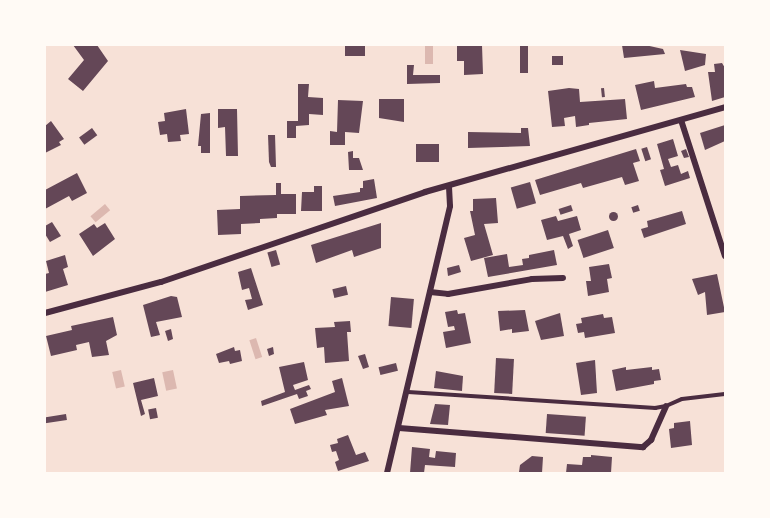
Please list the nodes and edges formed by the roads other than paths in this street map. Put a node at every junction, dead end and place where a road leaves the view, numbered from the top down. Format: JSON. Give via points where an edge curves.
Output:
{"nodes":[{"id":1,"x":725,"y":107,"type":"edge"},
{"id":2,"x":681,"y":120,"type":"junction"},
{"id":3,"x":449,"y":186,"type":"junction"},
{"id":4,"x":725,"y":256,"type":"edge"},
{"id":5,"x":563,"y":278,"type":"dead end"},
{"id":6,"x":430,"y":292,"type":"junction"},
{"id":7,"x":45,"y":313,"type":"edge"},
{"id":8,"x":408,"y":392,"type":"junction"},
{"id":9,"x":725,"y":394,"type":"edge"},
{"id":10,"x":666,"y":406,"type":"junction"},
{"id":11,"x":399,"y":428,"type":"junction"},
{"id":12,"x":387,"y":473,"type":"edge"}],
"edges":[{"from":1,"to":2,"type":"street"},
{"from":2,"to":3,"type":"street"},
{"from":2,"to":4,"type":"street"},
{"from":3,"to":6,"type":"street","via":[[450,206]]},
{"from":3,"to":7,"type":"street","via":[[161,282]]},
{"from":5,"to":6,"type":"street","via":[[532,279],[448,294]]},
{"from":6,"to":8,"type":"street"},
{"from":8,"to":10,"type":"lane","via":[[610,406]]},
{"from":8,"to":11,"type":"street"},
{"from":9,"to":10,"type":"lane","via":[[682,399]]},
{"from":10,"to":11,"type":"street","via":[[651,440],[643,447]]},
{"from":11,"to":12,"type":"street"}]}
